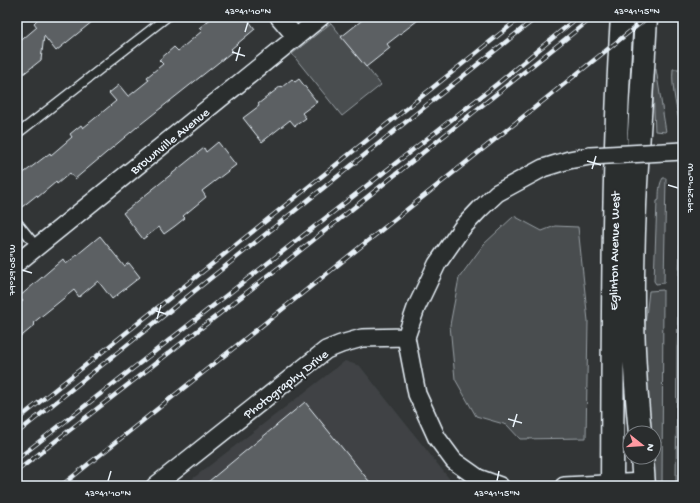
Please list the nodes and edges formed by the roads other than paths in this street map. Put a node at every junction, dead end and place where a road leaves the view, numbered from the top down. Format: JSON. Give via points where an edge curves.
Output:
{"nodes":[{"id":1,"x":167,"y":17,"type":"edge"},
{"id":2,"x":279,"y":17,"type":"edge"},
{"id":3,"x":321,"y":17,"type":"edge"},
{"id":4,"x":622,"y":17,"type":"edge"},
{"id":5,"x":646,"y":17,"type":"edge"},
{"id":6,"x":296,"y":37,"type":"junction"},
{"id":7,"x":17,"y":134,"type":"edge"},
{"id":8,"x":683,"y":151,"type":"edge"},
{"id":9,"x":17,"y":222,"type":"edge"},
{"id":10,"x":37,"y":247,"type":"junction"},
{"id":11,"x":17,"y":263,"type":"edge"},
{"id":12,"x":406,"y":337,"type":"junction"},
{"id":13,"x":639,"y":425,"type":"edge"},
{"id":14,"x":643,"y":465,"type":"edge"},
{"id":15,"x":473,"y":482,"type":"edge"},
{"id":16,"x":644,"y":484,"type":"edge"},
{"id":17,"x":612,"y":485,"type":"edge"},
{"id":18,"x":155,"y":486,"type":"edge"},
{"id":19,"x":500,"y":486,"type":"edge"},
{"id":20,"x":564,"y":486,"type":"edge"}],
"edges":[{"from":1,"to":7,"type":"lane"},
{"from":2,"to":6,"type":"street"},
{"from":3,"to":6,"type":"street","name":"Brownville Avenue"},
{"from":4,"to":17,"type":"main road","name":"Eglinton Avenue West","via":[[614,184]]},
{"from":5,"to":13,"type":"main road","name":"Eglinton Avenue West","via":[[635,204],[633,297]]},
{"from":6,"to":10,"type":"street","name":"Brownville Avenue"},
{"from":8,"to":12,"type":"street","bridge":true,"via":[[590,156],[568,160],[542,168],[497,193],[462,228],[437,264],[416,308]]},
{"from":9,"to":10,"type":"lane"},
{"from":10,"to":11,"type":"street","name":"Brownville Avenue"},
{"from":12,"to":15,"type":"street","via":[[417,394],[437,438]]},
{"from":12,"to":18,"type":"street","name":"Photography Drive","via":[[362,338],[326,350]]},
{"from":14,"to":16,"type":"main road"},
{"from":15,"to":19,"type":"street"},
{"from":16,"to":17,"type":"street"},
{"from":17,"to":20,"type":"street"}]}
